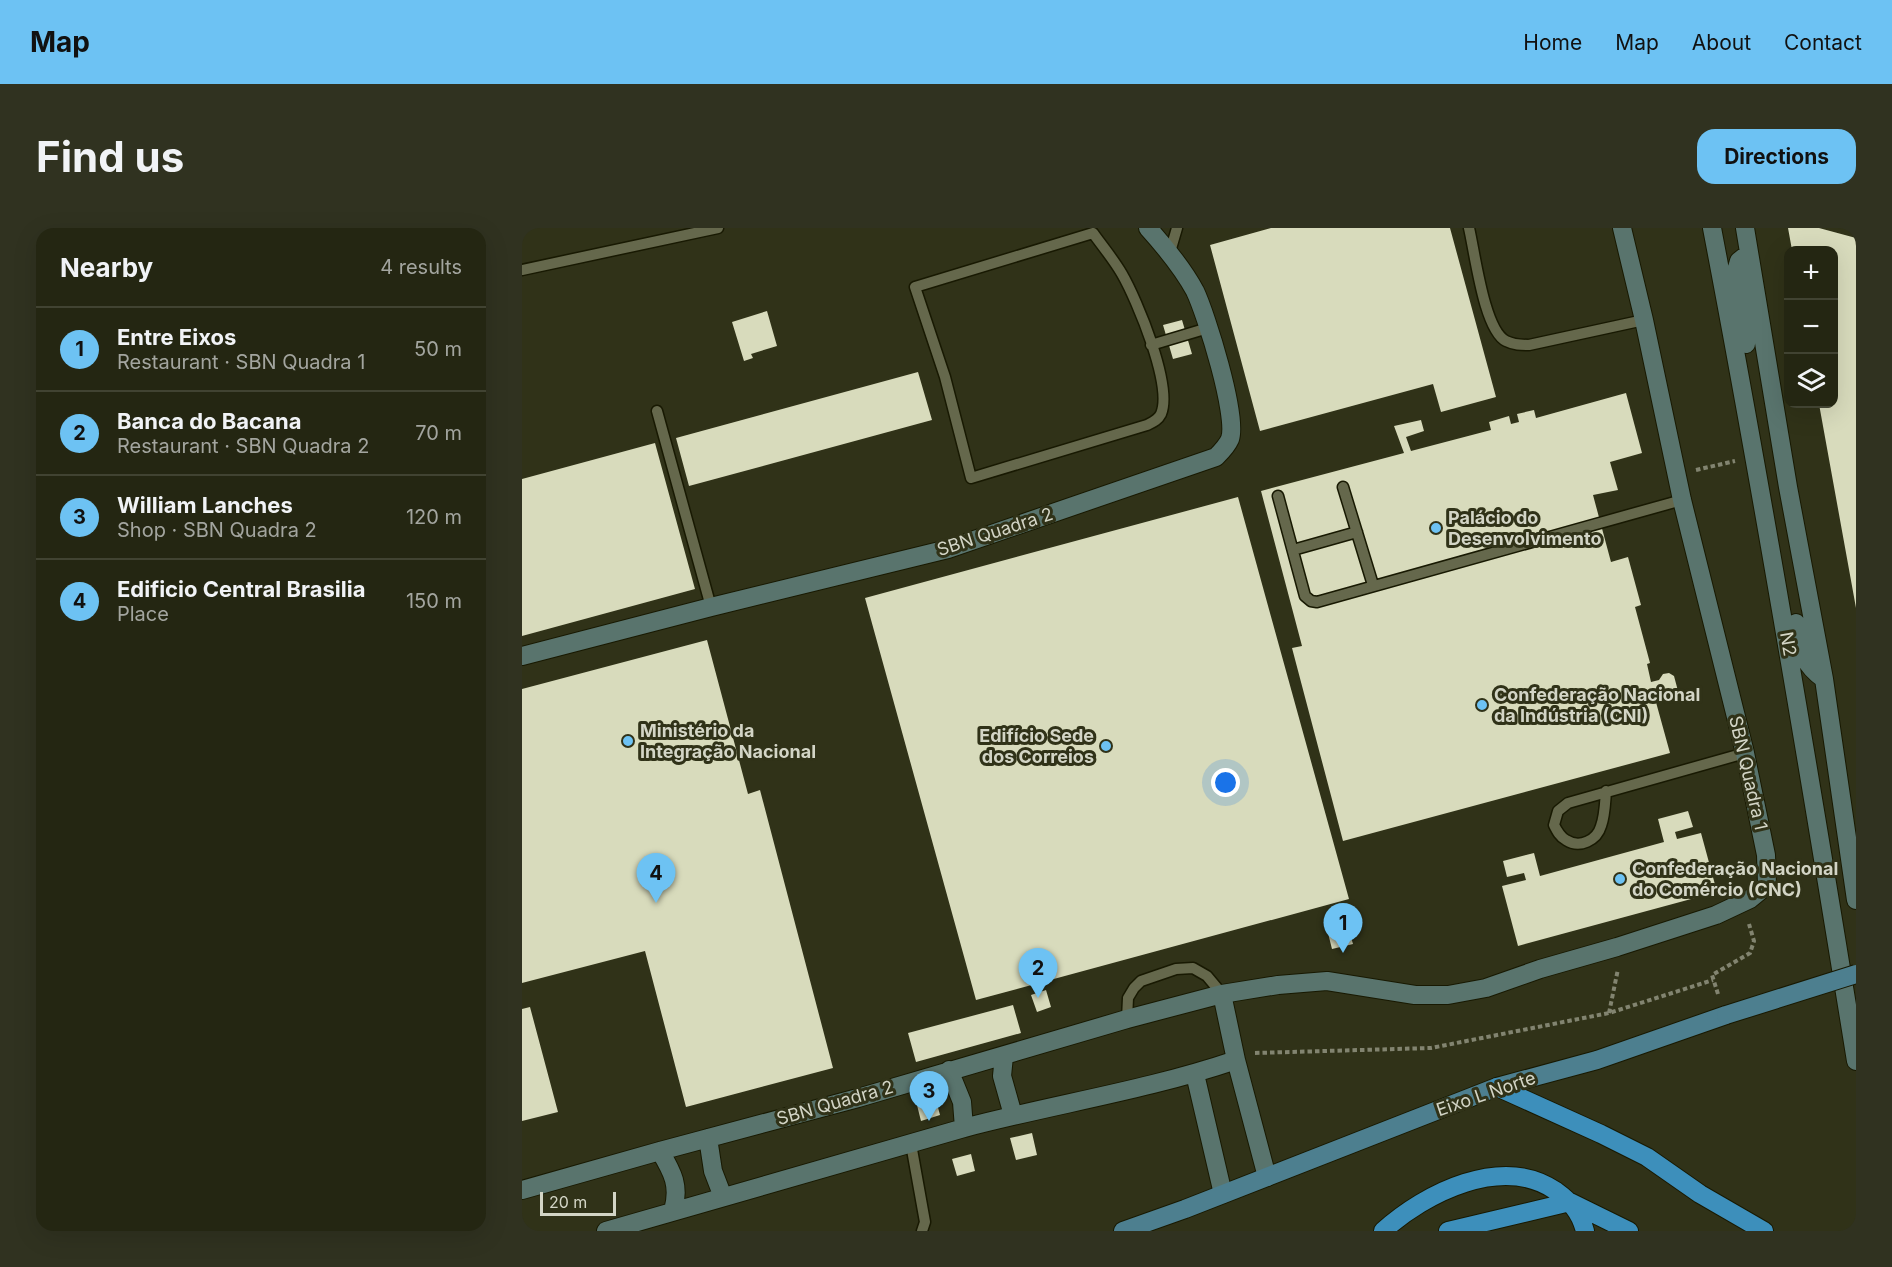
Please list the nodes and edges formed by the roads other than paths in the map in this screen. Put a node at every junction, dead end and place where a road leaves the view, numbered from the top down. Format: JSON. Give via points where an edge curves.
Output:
{"nodes":[{"id":1,"x":718,"y":228,"type":"edge"},
{"id":2,"x":1148,"y":228,"type":"edge"},
{"id":3,"x":1177,"y":228,"type":"edge"},
{"id":4,"x":1469,"y":228,"type":"edge"},
{"id":5,"x":1622,"y":228,"type":"edge"},
{"id":6,"x":1712,"y":228,"type":"edge"},
{"id":7,"x":1745,"y":228,"type":"edge"},
{"id":8,"x":1170,"y":252,"type":"junction"},
{"id":9,"x":1749,"y":253,"type":"junction"},
{"id":10,"x":522,"y":270,"type":"edge"},
{"id":11,"x":1644,"y":320,"type":"junction"},
{"id":12,"x":1208,"y":328,"type":"junction"},
{"id":13,"x":1151,"y":345,"type":"junction"},
{"id":14,"x":1739,"y":371,"type":"junction"},
{"id":15,"x":657,"y":411,"type":"dead end"},
{"id":16,"x":1759,"y":483,"type":"junction"},
{"id":17,"x":1343,"y":488,"type":"dead end"},
{"id":18,"x":1278,"y":496,"type":"dead end"},
{"id":19,"x":1682,"y":500,"type":"junction"},
{"id":20,"x":1357,"y":532,"type":"junction"},
{"id":21,"x":1293,"y":550,"type":"junction"},
{"id":22,"x":1373,"y":585,"type":"junction"},
{"id":23,"x":711,"y":607,"type":"junction"},
{"id":24,"x":522,"y":656,"type":"edge"},
{"id":25,"x":1824,"y":679,"type":"junction"},
{"id":26,"x":1745,"y":753,"type":"junction"},
{"id":27,"x":1606,"y":791,"type":"junction"},
{"id":28,"x":1856,"y":900,"type":"edge"},
{"id":29,"x":1856,"y":974,"type":"edge"},
{"id":30,"x":1222,"y":994,"type":"junction"},
{"id":31,"x":1127,"y":1019,"type":"junction"},
{"id":32,"x":1004,"y":1056,"type":"junction"},
{"id":33,"x":1236,"y":1057,"type":"junction"},
{"id":34,"x":1856,"y":1061,"type":"edge"},
{"id":35,"x":949,"y":1070,"type":"junction"},
{"id":36,"x":1195,"y":1074,"type":"junction"},
{"id":37,"x":1497,"y":1087,"type":"junction"},
{"id":38,"x":1013,"y":1115,"type":"junction"},
{"id":39,"x":964,"y":1128,"type":"junction"},
{"id":40,"x":708,"y":1138,"type":"junction"},
{"id":41,"x":911,"y":1144,"type":"junction"},
{"id":42,"x":660,"y":1150,"type":"junction"},
{"id":43,"x":1268,"y":1177,"type":"junction"},
{"id":44,"x":522,"y":1190,"type":"edge"},
{"id":45,"x":1223,"y":1194,"type":"junction"},
{"id":46,"x":723,"y":1197,"type":"junction"},
{"id":47,"x":1570,"y":1202,"type":"junction"},
{"id":48,"x":673,"y":1211,"type":"junction"},
{"id":49,"x":606,"y":1231,"type":"edge"},
{"id":50,"x":922,"y":1231,"type":"edge"},
{"id":51,"x":1123,"y":1231,"type":"edge"},
{"id":52,"x":1383,"y":1231,"type":"edge"},
{"id":53,"x":1448,"y":1231,"type":"edge"},
{"id":54,"x":1585,"y":1231,"type":"edge"},
{"id":55,"x":1629,"y":1231,"type":"edge"},
{"id":56,"x":1764,"y":1231,"type":"edge"}],
"edges":[{"from":1,"to":10,"type":"lane"},
{"from":2,"to":8,"type":"street","name":"SBN Quadra 2"},
{"from":3,"to":8,"type":"lane"},
{"from":4,"to":11,"type":"lane","via":[[1491,324],[1506,341],[1529,345]]},
{"from":5,"to":11,"type":"street","name":"SBN Quadra 1"},
{"from":6,"to":14,"type":"street","name":"N2"},
{"from":7,"to":9,"type":"street","name":"N2"},
{"from":8,"to":12,"type":"street","name":"SBN Quadra 2","via":[[1195,292]]},
{"from":9,"to":14,"type":"street","via":[[1739,261],[1735,275],[1746,344]]},
{"from":9,"to":25,"type":"street","name":"N2"},
{"from":11,"to":19,"type":"street","name":"SBN Quadra 1"},
{"from":12,"to":13,"type":"lane"},
{"from":12,"to":23,"type":"street","name":"SBN Quadra 2","via":[[1229,407],[1231,437],[1216,457],[948,549]]},
{"from":13,"to":13,"type":"lane","via":[[1122,274],[1093,233],[915,287],[945,377],[971,478],[1157,420],[1162,413],[1163,385]]},
{"from":14,"to":16,"type":"street","name":"N2"},
{"from":15,"to":23,"type":"lane"},
{"from":16,"to":25,"type":"street","via":[[1773,503],[1803,658]]},
{"from":16,"to":34,"type":"street","name":"N2"},
{"from":17,"to":20,"type":"lane"},
{"from":18,"to":21,"type":"lane"},
{"from":19,"to":22,"type":"lane"},
{"from":19,"to":26,"type":"street","name":"SBN Quadra 1"},
{"from":20,"to":21,"type":"lane"},
{"from":20,"to":22,"type":"lane"},
{"from":21,"to":22,"type":"lane","via":[[1305,596],[1311,601]]},
{"from":23,"to":24,"type":"street","name":"SBN Quadra 2"},
{"from":25,"to":28,"type":"street","name":"N2"},
{"from":26,"to":27,"type":"lane"},
{"from":26,"to":30,"type":"street","name":"SBN Quadra 1","via":[[1766,855],[1767,885],[1750,899],[1716,915],[1486,988],[1448,995],[1415,995],[1327,981]]},
{"from":27,"to":27,"type":"lane","via":[[1568,803],[1558,811],[1554,825],[1559,834],[1575,844],[1593,839],[1601,828]]},
{"from":29,"to":37,"type":"main road","name":"Eixo L Norte","bridge":true,"via":[[1597,1060]]},
{"from":30,"to":31,"type":"street","name":"SBN Quadra 2"},
{"from":30,"to":31,"type":"lane","via":[[1207,976],[1193,968],[1176,969],[1142,981],[1134,988],[1128,998]]},
{"from":30,"to":33,"type":"street"},
{"from":31,"to":32,"type":"street","name":"SBN Quadra 2"},
{"from":32,"to":35,"type":"street","name":"SBN Quadra 2"},
{"from":32,"to":38,"type":"street","via":[[1002,1076]]},
{"from":33,"to":36,"type":"street"},
{"from":33,"to":43,"type":"street"},
{"from":35,"to":39,"type":"street","via":[[962,1102]]},
{"from":35,"to":40,"type":"street","name":"SBN Quadra 2"},
{"from":36,"to":38,"type":"street"},
{"from":36,"to":45,"type":"street"},
{"from":37,"to":43,"type":"main road","name":"Eixo L Norte"},
{"from":37,"to":56,"type":"highway","via":[[1647,1157]]},
{"from":38,"to":39,"type":"street"},
{"from":39,"to":41,"type":"street"},
{"from":40,"to":42,"type":"street","name":"SBN Quadra 2"},
{"from":40,"to":46,"type":"street","via":[[712,1171]]},
{"from":41,"to":46,"type":"street"},
{"from":41,"to":50,"type":"lane","via":[[925,1222]]},
{"from":42,"to":44,"type":"street","name":"SBN Quadra 2"},
{"from":42,"to":48,"type":"street","via":[[678,1195]]},
{"from":43,"to":45,"type":"main road","name":"Eixo L Norte"},
{"from":45,"to":51,"type":"main road","name":"Eixo L Norte"},
{"from":46,"to":48,"type":"street"},
{"from":47,"to":52,"type":"highway","via":[[1547,1185],[1527,1179],[1503,1176],[1469,1181],[1402,1214]]},
{"from":47,"to":53,"type":"highway"},
{"from":47,"to":54,"type":"highway"},
{"from":47,"to":55,"type":"highway"},
{"from":48,"to":49,"type":"street"}]}
